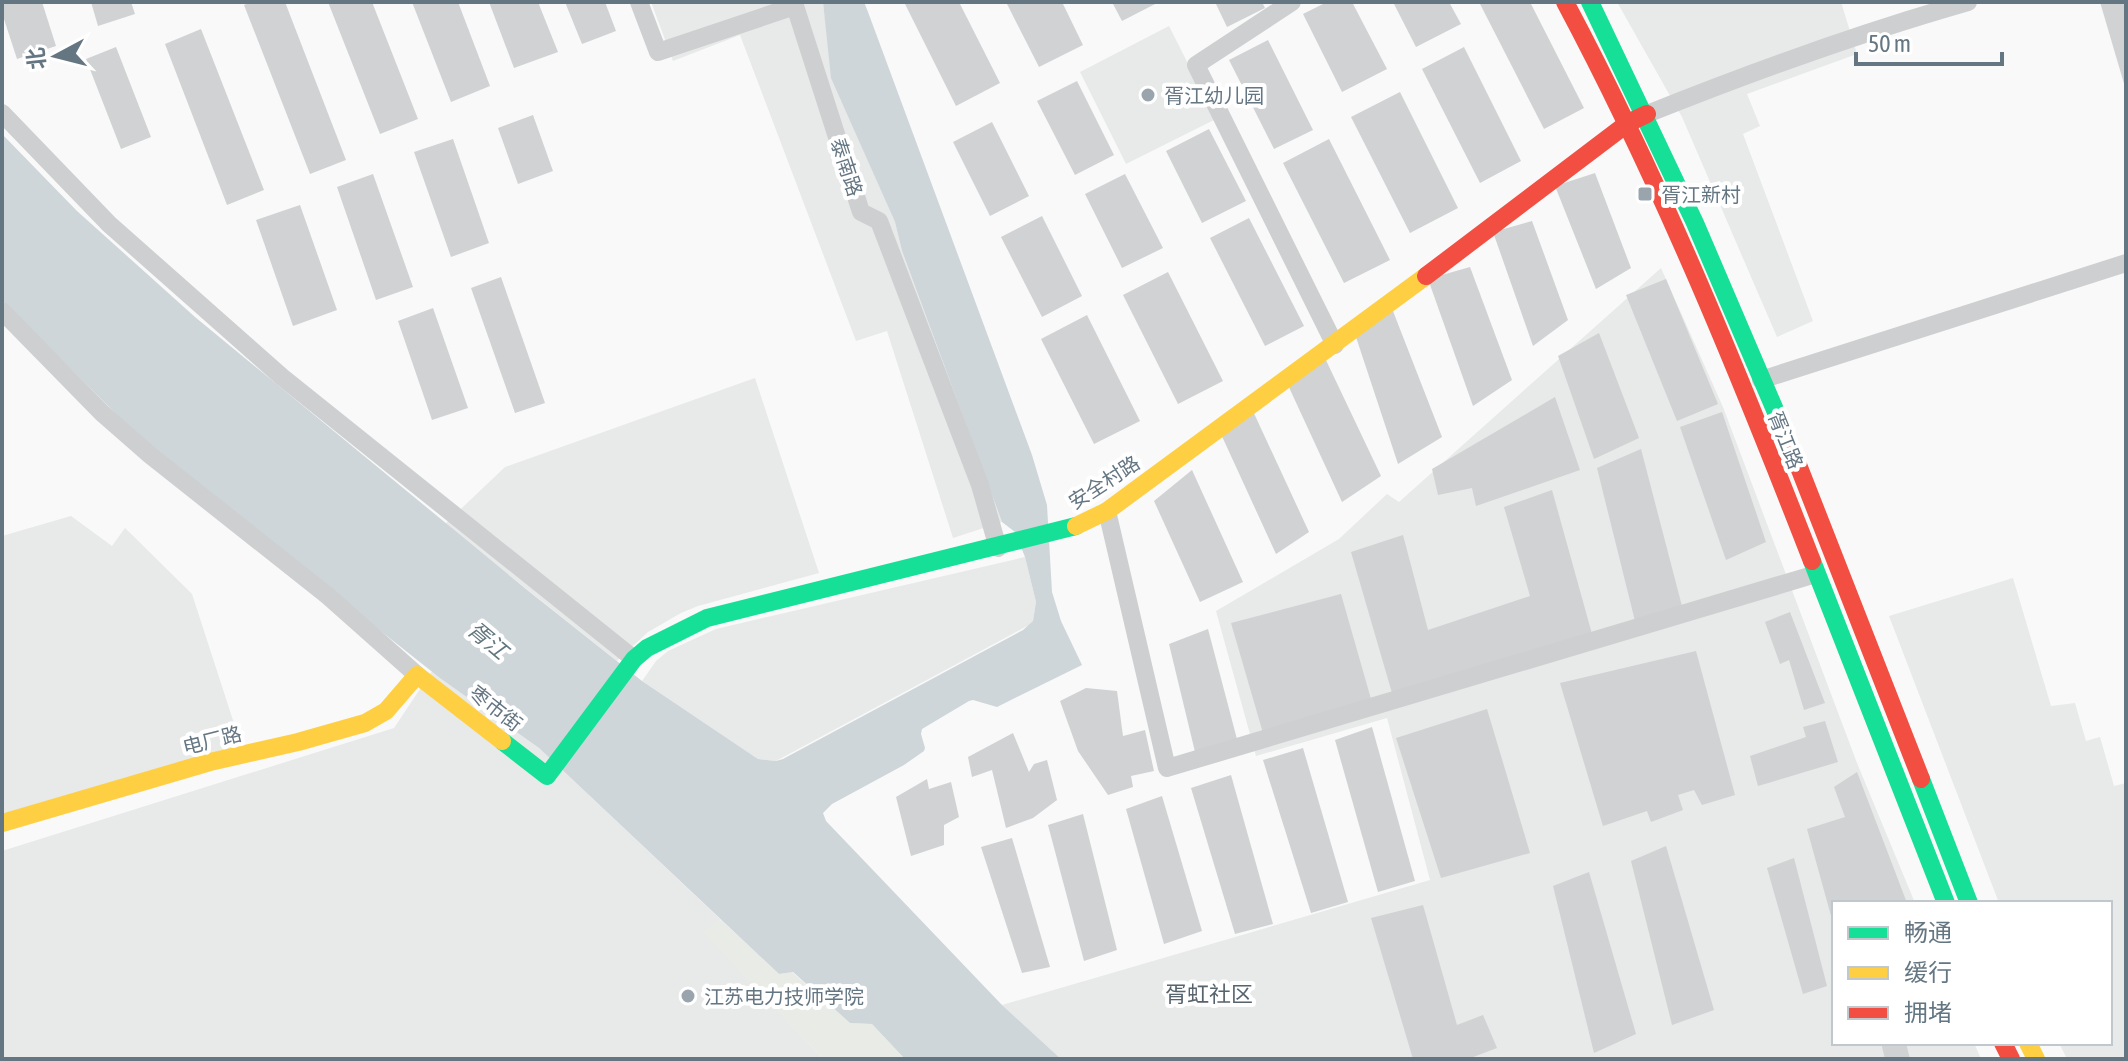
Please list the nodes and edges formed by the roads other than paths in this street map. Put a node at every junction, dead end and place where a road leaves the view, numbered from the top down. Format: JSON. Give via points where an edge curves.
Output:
{"nodes":[{"id":1,"x":639,"y":2,"type":"edge"},
{"id":2,"x":1292,"y":2,"type":"edge"},
{"id":3,"x":1565,"y":2,"type":"edge"},
{"id":4,"x":1590,"y":2,"type":"edge"},
{"id":5,"x":1968,"y":2,"type":"edge"},
{"id":6,"x":2,"y":113,"type":"edge"},
{"id":7,"x":1647,"y":114,"type":"junction"},
{"id":8,"x":1628,"y":123,"type":"junction"},
{"id":9,"x":2126,"y":263,"type":"edge"},
{"id":10,"x":2,"y":311,"type":"edge"},
{"id":11,"x":1335,"y":345,"type":"junction"},
{"id":12,"x":1761,"y":380,"type":"junction"},
{"id":13,"x":1107,"y":511,"type":"junction"},
{"id":14,"x":1005,"y":546,"type":"junction"},
{"id":15,"x":1816,"y":574,"type":"junction"},
{"id":16,"x":631,"y":663,"type":"junction"},
{"id":17,"x":417,"y":675,"type":"junction"},
{"id":18,"x":550,"y":771,"type":"joint"},
{"id":19,"x":2,"y":823,"type":"edge"},
{"id":20,"x":1945,"y":901,"type":"edge"},
{"id":21,"x":1968,"y":901,"type":"edge"}],
"edges":[{"from":1,"to":14,"type":"street","name":"泰南路","via":[[658,52],[795,6],[861,212],[879,221]]},
{"from":2,"to":11,"type":"street","via":[[1196,65]]},
{"from":3,"to":8,"type":"main road","name":"胥江路"},
{"from":4,"to":7,"type":"main road","name":"胥江路"},
{"from":5,"to":7,"type":"street"},
{"from":6,"to":16,"type":"street","via":[[109,224],[282,377]]},
{"from":7,"to":8,"type":"main road","name":"安全村路"},
{"from":7,"to":12,"type":"main road","name":"胥江路"},
{"from":8,"to":11,"type":"main road","name":"安全村路"},
{"from":8,"to":15,"type":"main road","name":"胥江路"},
{"from":9,"to":12,"type":"street"},
{"from":10,"to":17,"type":"street","via":[[102,413]]},
{"from":11,"to":13,"type":"main road","name":"安全村路"},
{"from":12,"to":21,"type":"main road","name":"胥江路"},
{"from":13,"to":14,"type":"main road","name":"安全村路","via":[[1060,532]]},
{"from":13,"to":15,"type":"street","via":[[1167,768]]},
{"from":14,"to":16,"type":"main road","name":"安全村路","via":[[707,618],[647,648]]},
{"from":15,"to":20,"type":"main road","name":"胥江路"},
{"from":16,"to":18,"type":"main road","name":"安全村路"},
{"from":17,"to":18,"type":"main road","name":"枣市街"},
{"from":17,"to":19,"type":"main road","name":"电厂路","via":[[386,711],[365,723]]}]}
